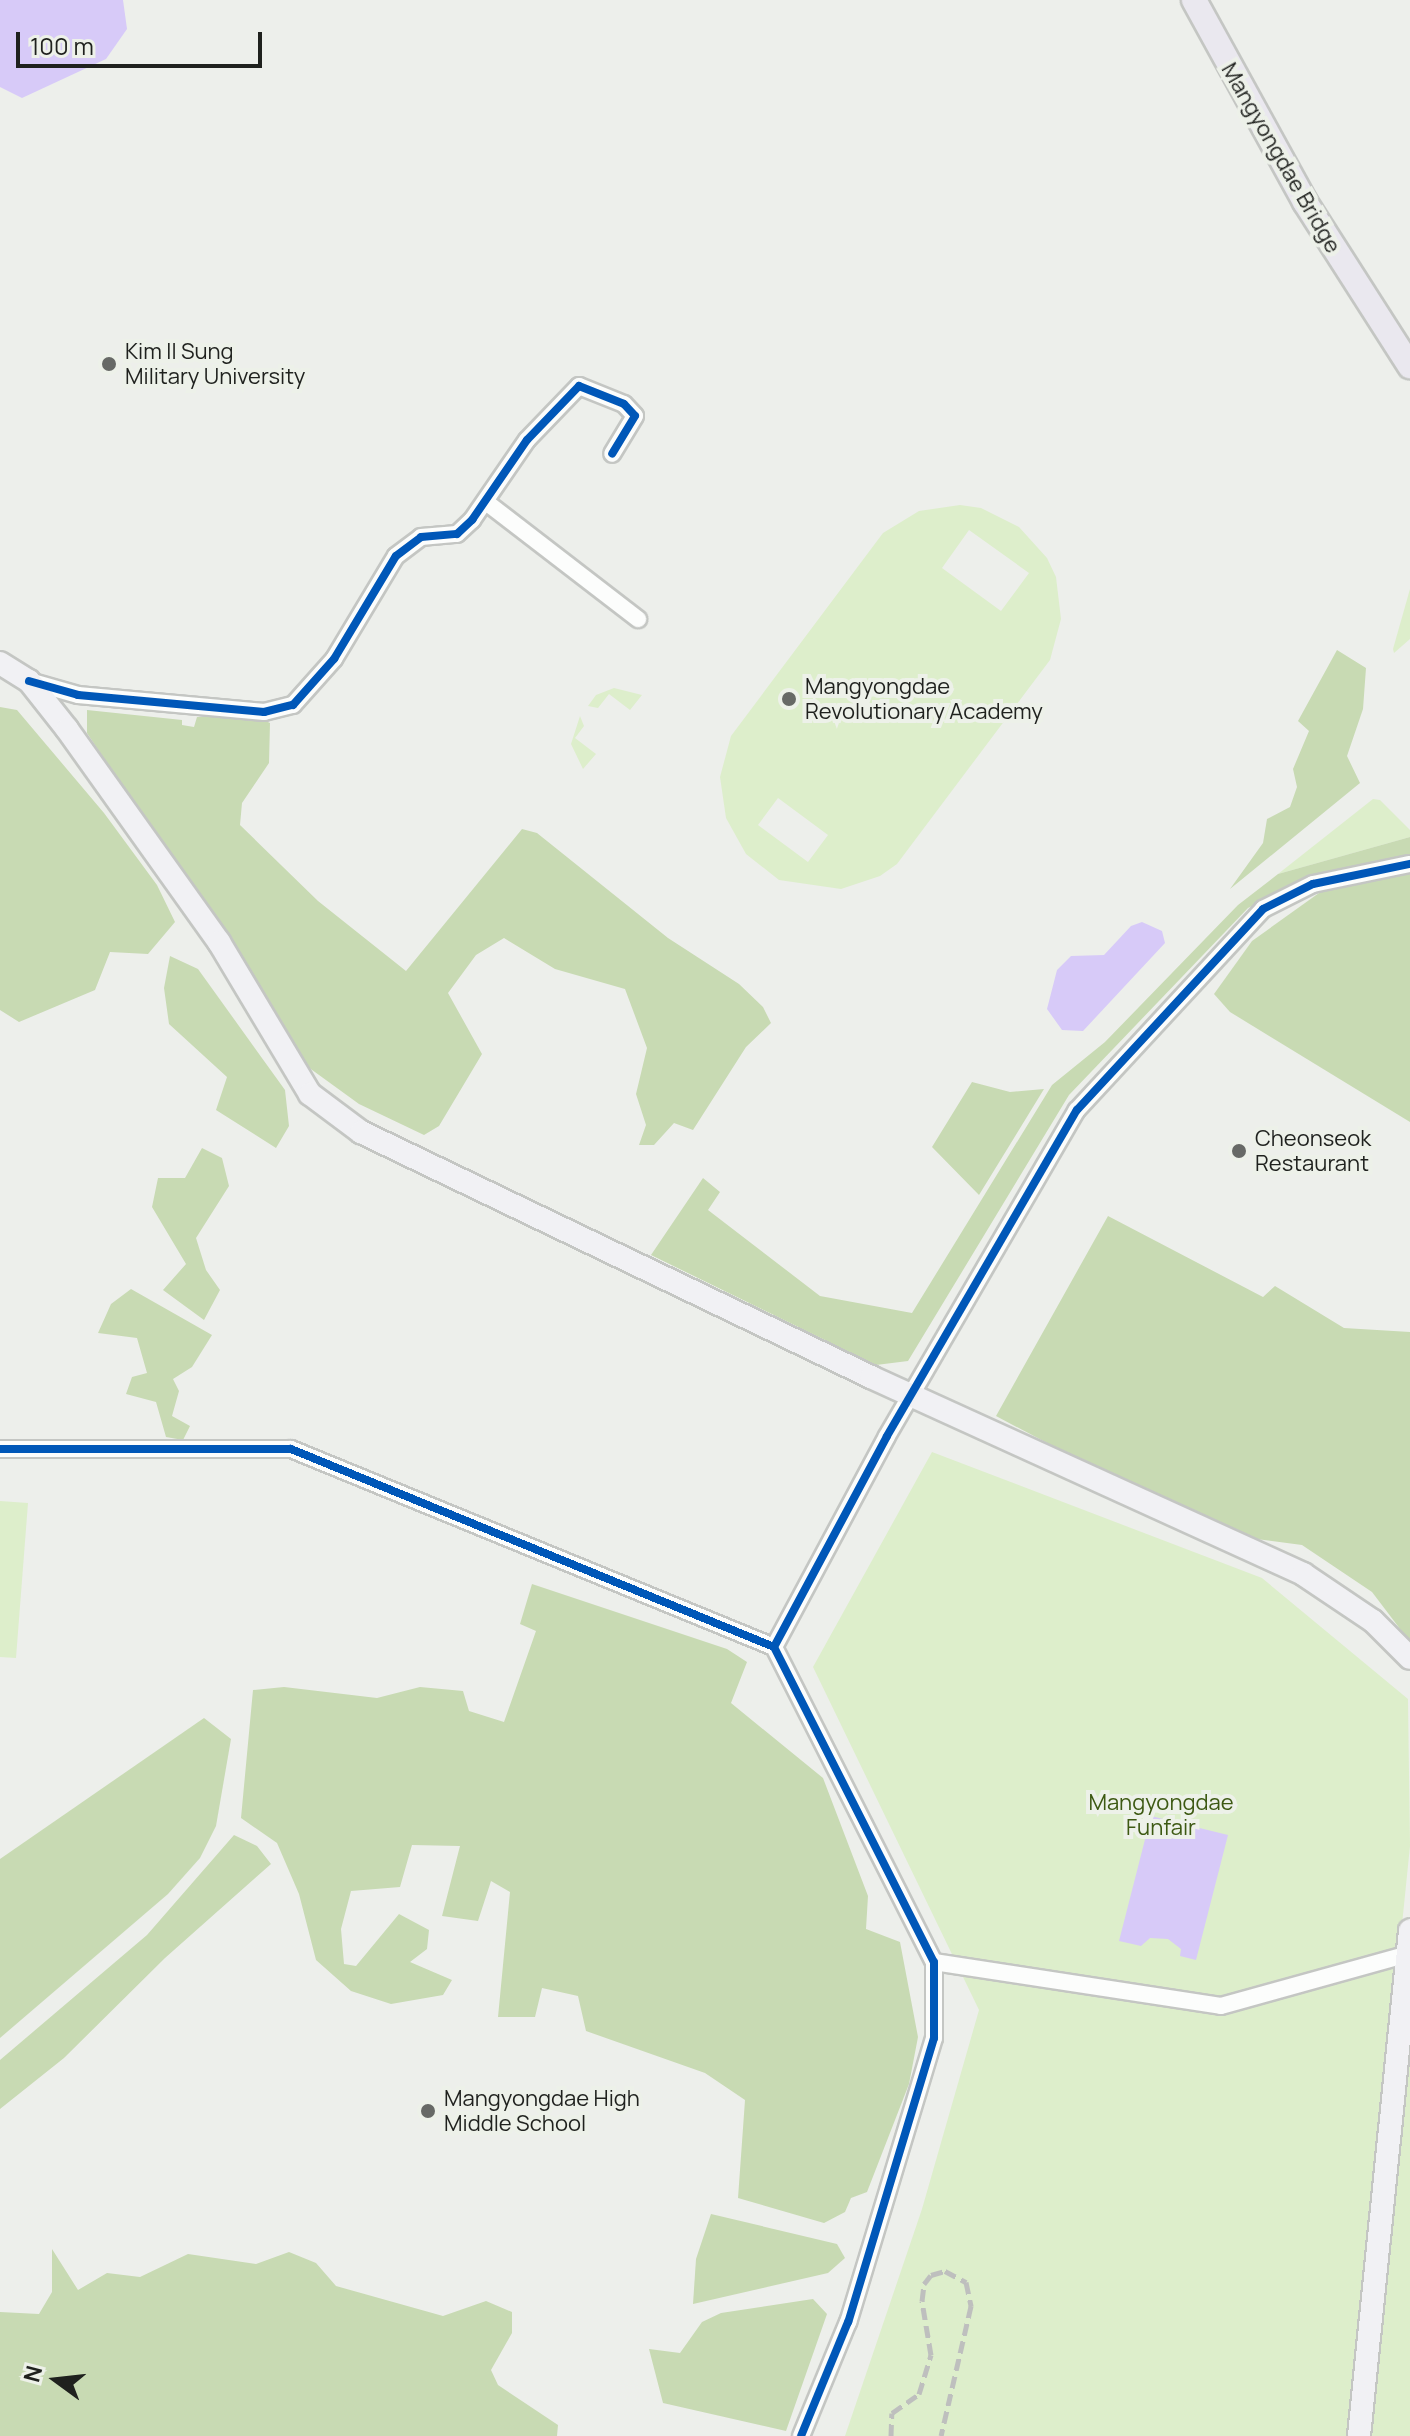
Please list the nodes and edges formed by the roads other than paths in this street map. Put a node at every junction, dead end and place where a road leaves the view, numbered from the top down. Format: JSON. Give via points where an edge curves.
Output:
{"nodes":[{"id":1,"x":1194,"y":0,"type":"edge"},
{"id":2,"x":1410,"y":366,"type":"edge"},
{"id":3,"x":612,"y":454,"type":"dead end"},
{"id":4,"x":486,"y":502,"type":"junction"},
{"id":5,"x":638,"y":619,"type":"dead end"},
{"id":6,"x":0,"y":663,"type":"edge"},
{"id":7,"x":29,"y":681,"type":"junction"},
{"id":8,"x":1410,"y":864,"type":"edge"},
{"id":9,"x":913,"y":1396,"type":"junction"},
{"id":10,"x":0,"y":1449,"type":"edge"},
{"id":11,"x":774,"y":1647,"type":"junction"},
{"id":12,"x":1410,"y":1658,"type":"edge"},
{"id":13,"x":1410,"y":1931,"type":"edge"},
{"id":14,"x":1408,"y":1954,"type":"junction"},
{"id":15,"x":934,"y":1962,"type":"junction"},
{"id":16,"x":801,"y":2436,"type":"edge"},
{"id":17,"x":1359,"y":2436,"type":"edge"}],
"edges":[{"from":1,"to":2,"type":"highway","name":"Mangyongdae Bridge","via":[[1305,202]]},
{"from":3,"to":4,"type":"street","via":[[635,416],[624,404],[579,386],[527,440]]},
{"from":4,"to":5,"type":"street"},
{"from":4,"to":7,"type":"street","via":[[457,534],[421,537],[396,556],[334,659],[293,705],[264,712],[78,695]]},
{"from":6,"to":7,"type":"main road"},
{"from":7,"to":9,"type":"main road","via":[[219,942],[310,1094],[361,1132],[457,1181]]},
{"from":8,"to":9,"type":"street","via":[[1313,884],[1263,909],[1237,934],[1077,1110]]},
{"from":9,"to":11,"type":"street"},
{"from":9,"to":12,"type":"main road","via":[[1303,1574],[1373,1621]]},
{"from":10,"to":11,"type":"street","via":[[291,1449]]},
{"from":11,"to":15,"type":"street"},
{"from":13,"to":14,"type":"main road"},
{"from":14,"to":15,"type":"street","via":[[1221,2006]]},
{"from":14,"to":17,"type":"main road"},
{"from":15,"to":16,"type":"street","via":[[934,2038],[848,2322]]}]}
